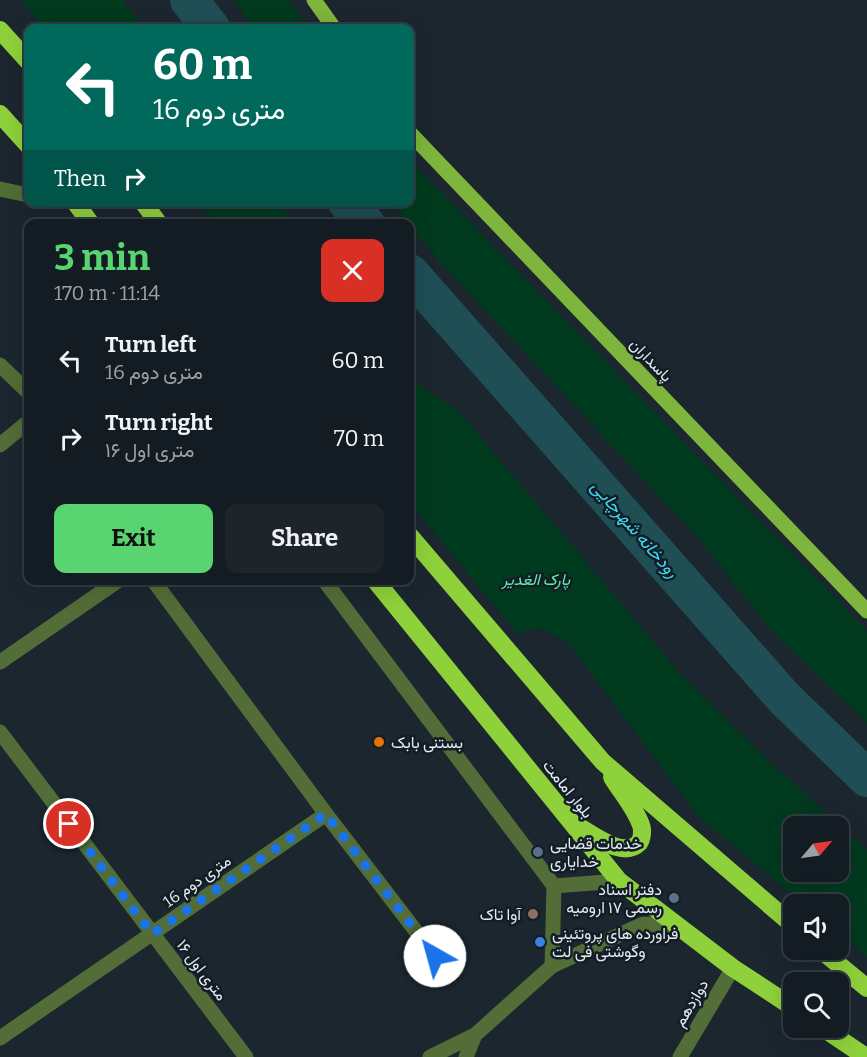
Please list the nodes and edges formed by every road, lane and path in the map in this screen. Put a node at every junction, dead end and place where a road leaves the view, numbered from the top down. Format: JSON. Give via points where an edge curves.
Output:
{"nodes":[{"id":1,"x":314,"y":0,"type":"edge"},
{"id":2,"x":331,"y":24,"type":"edge"},
{"id":3,"x":0,"y":30,"type":"edge"},
{"id":4,"x":24,"y":57,"type":"edge"},
{"id":5,"x":0,"y":114,"type":"edge"},
{"id":6,"x":414,"y":137,"type":"edge"},
{"id":7,"x":24,"y":141,"type":"edge"},
{"id":8,"x":0,"y":189,"type":"edge"},
{"id":9,"x":24,"y":194,"type":"edge"},
{"id":10,"x":77,"y":207,"type":"edge"},
{"id":11,"x":87,"y":219,"type":"edge"},
{"id":12,"x":0,"y":365,"type":"edge"},
{"id":13,"x":24,"y":388,"type":"edge"},
{"id":14,"x":24,"y":425,"type":"edge"},
{"id":15,"x":0,"y":445,"type":"edge"},
{"id":16,"x":414,"y":541,"type":"edge"},
{"id":17,"x":112,"y":585,"type":"edge"},
{"id":18,"x":157,"y":585,"type":"edge"},
{"id":19,"x":328,"y":585,"type":"edge"},
{"id":20,"x":379,"y":585,"type":"edge"},
{"id":21,"x":867,"y":611,"type":"edge"},
{"id":22,"x":0,"y":662,"type":"edge"},
{"id":23,"x":0,"y":732,"type":"edge"},
{"id":24,"x":603,"y":762,"type":"junction"},
{"id":25,"x":326,"y":814,"type":"junction"},
{"id":26,"x":570,"y":822,"type":"junction"},
{"id":27,"x":619,"y":881,"type":"junction"},
{"id":28,"x":554,"y":886,"type":"junction"},
{"id":29,"x":783,"y":917,"type":"edge"},
{"id":30,"x":683,"y":928,"type":"junction"},
{"id":31,"x":152,"y":934,"type":"junction"},
{"id":32,"x":435,"y":956,"type":"dead end"},
{"id":33,"x":833,"y":960,"type":"edge"},
{"id":34,"x":552,"y":966,"type":"junction"},
{"id":35,"x":734,"y":968,"type":"junction"},
{"id":36,"x":867,"y":988,"type":"edge"},
{"id":37,"x":783,"y":1001,"type":"edge"},
{"id":38,"x":475,"y":1035,"type":"junction"},
{"id":39,"x":0,"y":1038,"type":"edge"},
{"id":40,"x":835,"y":1038,"type":"edge"},
{"id":41,"x":854,"y":1053,"type":"edge"},
{"id":42,"x":687,"y":1054,"type":"edge"},
{"id":43,"x":246,"y":1057,"type":"edge"},
{"id":44,"x":430,"y":1057,"type":"edge"},
{"id":45,"x":466,"y":1057,"type":"edge"}],
"edges":[{"from":1,"to":2,"type":"main road"},
{"from":3,"to":4,"type":"highway"},
{"from":5,"to":7,"type":"highway"},
{"from":6,"to":21,"type":"main road","name":"پاسداران"},
{"from":8,"to":9,"type":"street"},
{"from":10,"to":11,"type":"highway"},
{"from":12,"to":13,"type":"street"},
{"from":14,"to":15,"type":"street"},
{"from":16,"to":24,"type":"highway"},
{"from":17,"to":22,"type":"street"},
{"from":18,"to":25,"type":"street"},
{"from":19,"to":28,"type":"street"},
{"from":20,"to":26,"type":"highway","name":"بلوار امامت"},
{"from":23,"to":31,"type":"street","name":"۱۶ متری اول"},
{"from":24,"to":26,"type":"highway","via":[[642,826],[642,837],[628,848],[615,847]]},
{"from":24,"to":29,"type":"highway"},
{"from":25,"to":31,"type":"street","name":"16 متری دوم"},
{"from":25,"to":32,"type":"street"},
{"from":26,"to":27,"type":"highway","name":"بلوار امامت"},
{"from":27,"to":28,"type":"street"},
{"from":27,"to":30,"type":"highway","name":"بلوار امامت"},
{"from":28,"to":34,"type":"street"},
{"from":30,"to":34,"type":"street","via":[[643,924]]},
{"from":30,"to":35,"type":"highway","name":"بلوار امامت"},
{"from":31,"to":39,"type":"street","name":"16 متری دوم"},
{"from":31,"to":43,"type":"street","name":"۱۶ متری اول"},
{"from":33,"to":36,"type":"highway"},
{"from":34,"to":38,"type":"street"},
{"from":35,"to":37,"type":"highway","name":"بلوار امامت"},
{"from":35,"to":42,"type":"street","name":"دوازدهم"},
{"from":38,"to":44,"type":"street"},
{"from":38,"to":45,"type":"street"},
{"from":40,"to":41,"type":"highway"}]}
